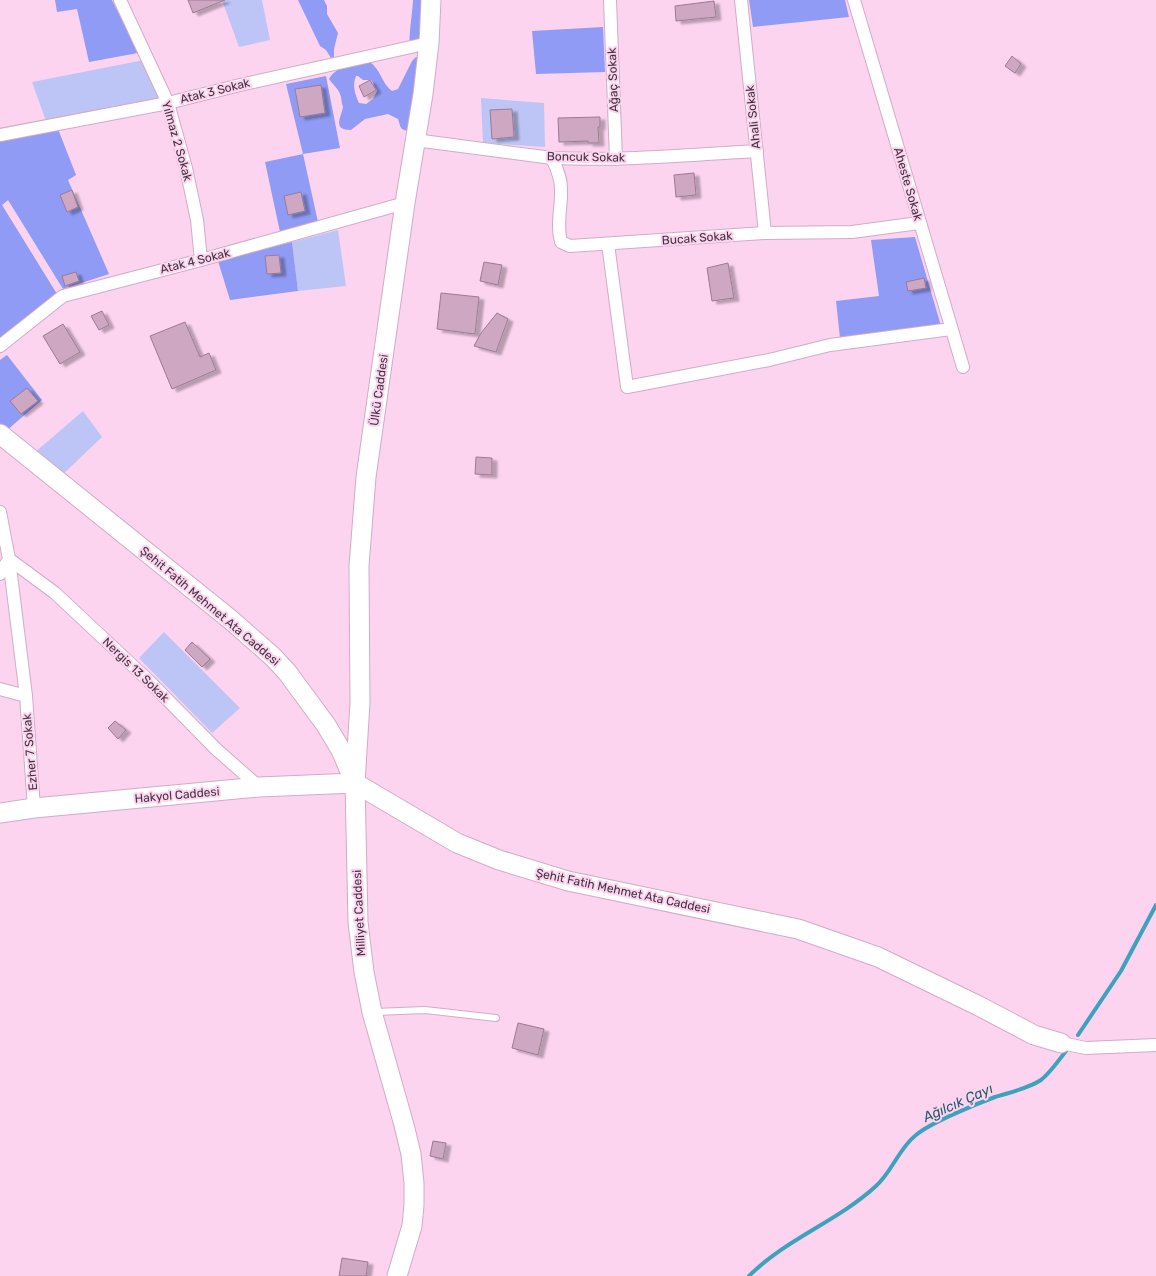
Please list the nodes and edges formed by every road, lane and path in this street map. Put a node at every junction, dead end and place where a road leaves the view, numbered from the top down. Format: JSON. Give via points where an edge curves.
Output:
{"nodes":[{"id":1,"x":120,"y":0,"type":"edge"},
{"id":2,"x":431,"y":0,"type":"edge"},
{"id":3,"x":610,"y":0,"type":"edge"},
{"id":4,"x":741,"y":0,"type":"edge"},
{"id":5,"x":854,"y":0,"type":"edge"},
{"id":6,"x":429,"y":43,"type":"junction"},
{"id":7,"x":168,"y":103,"type":"junction"},
{"id":8,"x":0,"y":135,"type":"edge"},
{"id":9,"x":415,"y":140,"type":"junction"},
{"id":10,"x":757,"y":151,"type":"junction"},
{"id":11,"x":552,"y":158,"type":"junction"},
{"id":12,"x":616,"y":159,"type":"junction"},
{"id":13,"x":405,"y":203,"type":"junction"},
{"id":14,"x":919,"y":223,"type":"junction"},
{"id":15,"x":765,"y":233,"type":"junction"},
{"id":16,"x":608,"y":244,"type":"junction"},
{"id":17,"x":201,"y":260,"type":"junction"},
{"id":18,"x":952,"y":329,"type":"junction"},
{"id":19,"x":0,"y":346,"type":"edge"},
{"id":20,"x":963,"y":367,"type":"dead end"},
{"id":21,"x":0,"y":434,"type":"edge"},
{"id":22,"x":0,"y":512,"type":"edge"},
{"id":23,"x":9,"y":559,"type":"junction"},
{"id":24,"x":0,"y":574,"type":"edge"},
{"id":25,"x":0,"y":690,"type":"edge"},
{"id":26,"x":26,"y":696,"type":"junction"},
{"id":27,"x":355,"y":783,"type":"junction"},
{"id":28,"x":258,"y":787,"type":"junction"},
{"id":29,"x":34,"y":808,"type":"junction"},
{"id":30,"x":0,"y":813,"type":"edge"},
{"id":31,"x":372,"y":1012,"type":"junction"},
{"id":32,"x":496,"y":1018,"type":"dead end"},
{"id":33,"x":1061,"y":1043,"type":"joint"},
{"id":34,"x":1156,"y":1045,"type":"edge"},
{"id":35,"x":397,"y":1276,"type":"edge"}],
"edges":[{"from":1,"to":7,"type":"street","name":"Yılmaz 2 Sokak"},
{"from":2,"to":6,"type":"street","name":"Ülkü Caddesi"},
{"from":3,"to":12,"type":"street","name":"Ağaç Sokak"},
{"from":4,"to":10,"type":"street","name":"Ahali Sokak"},
{"from":5,"to":14,"type":"street","name":"Aheste Sokak"},
{"from":6,"to":7,"type":"street","name":"Atak 3 Sokak"},
{"from":6,"to":9,"type":"street","name":"Ülkü Caddesi"},
{"from":7,"to":8,"type":"street","name":"Atak 3 Sokak"},
{"from":7,"to":17,"type":"street","name":"Yılmaz 2 Sokak","via":[[197,220]]},
{"from":9,"to":11,"type":"street","name":"Boncuk Sokak"},
{"from":9,"to":13,"type":"street","name":"Ülkü Caddesi"},
{"from":10,"to":12,"type":"street","name":"Boncuk Sokak"},
{"from":10,"to":15,"type":"street","name":"Ahali Sokak"},
{"from":11,"to":12,"type":"street","name":"Boncuk Sokak"},
{"from":11,"to":16,"type":"street","name":"Bucak Sokak","via":[[561,188],[558,233],[561,242],[570,246]]},
{"from":13,"to":17,"type":"street","name":"Atak 4 Sokak"},
{"from":13,"to":27,"type":"street","name":"Ülkü Caddesi","via":[[366,477],[361,534],[360,703]]},
{"from":14,"to":15,"type":"street","name":"Bucak Sokak","via":[[852,232]]},
{"from":14,"to":18,"type":"street","name":"Aheste Sokak"},
{"from":15,"to":16,"type":"street","name":"Bucak Sokak"},
{"from":16,"to":18,"type":"street","via":[[627,387],[770,360],[830,345]]},
{"from":17,"to":19,"type":"street","name":"Atak 4 Sokak","via":[[63,296]]},
{"from":18,"to":20,"type":"street","name":"Aheste Sokak"},
{"from":21,"to":27,"type":"street","name":"Şehit Fatih Mehmet Ata Caddesi","via":[[273,657],[288,672],[326,725]]},
{"from":22,"to":23,"type":"street","name":"Ezher 7 Sokak"},
{"from":23,"to":24,"type":"street"},
{"from":23,"to":26,"type":"street","name":"Ezher 7 Sokak"},
{"from":23,"to":28,"type":"street","name":"Nergis 13 Sokak","via":[[62,600]]},
{"from":25,"to":26,"type":"street"},
{"from":26,"to":29,"type":"street","name":"Ezher 7 Sokak"},
{"from":27,"to":28,"type":"street","name":"Hakyol Caddesi"},
{"from":27,"to":31,"type":"street","name":"Milliyet Caddesi","via":[[358,922],[362,964]]},
{"from":27,"to":33,"type":"street","name":"Şehit Fatih Mehmet Ata Caddesi","via":[[458,843],[499,860],[568,881],[798,929],[878,957],[1034,1035]]},
{"from":28,"to":29,"type":"street","name":"Hakyol Caddesi"},
{"from":29,"to":30,"type":"street","name":"Hakyol Caddesi"},
{"from":31,"to":32,"type":"lane","via":[[425,1010]]},
{"from":31,"to":35,"type":"street","name":"Milliyet Caddesi","via":[[404,1125],[414,1183],[412,1226]]},
{"from":33,"to":34,"type":"street","via":[[1086,1048]]}]}
